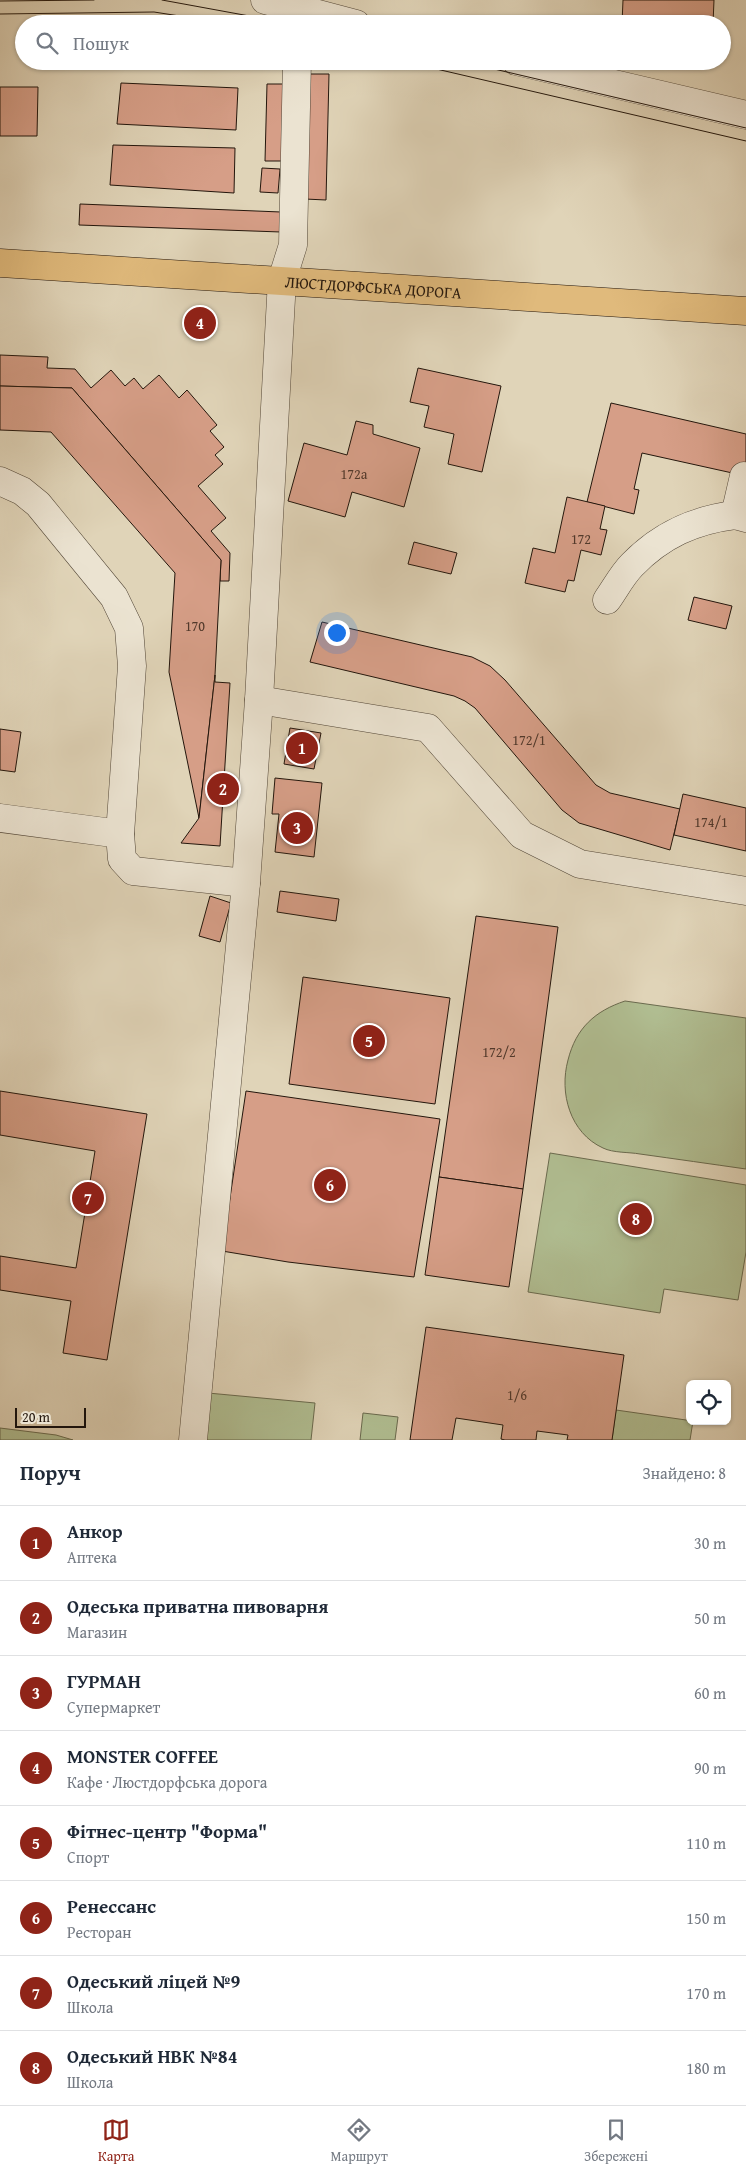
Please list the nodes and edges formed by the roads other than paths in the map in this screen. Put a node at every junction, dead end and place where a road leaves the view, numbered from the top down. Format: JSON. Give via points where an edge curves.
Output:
{"nodes":[{"id":1,"x":265,"y":0,"type":"edge"},
{"id":2,"x":301,"y":12,"type":"edge"},
{"id":3,"x":315,"y":15,"type":"edge"},
{"id":4,"x":297,"y":70,"type":"edge"},
{"id":5,"x":554,"y":70,"type":"edge"},
{"id":6,"x":746,"y":115,"type":"edge"},
{"id":7,"x":0,"y":263,"type":"edge"},
{"id":8,"x":282,"y":280,"type":"junction"},
{"id":9,"x":746,"y":311,"type":"edge"},
{"id":10,"x":744,"y":476,"type":"dead end"},
{"id":11,"x":0,"y":481,"type":"edge"},
{"id":12,"x":741,"y":517,"type":"edge"},
{"id":13,"x":607,"y":600,"type":"dead end"},
{"id":14,"x":259,"y":700,"type":"junction"},
{"id":15,"x":0,"y":818,"type":"edge"},
{"id":16,"x":120,"y":834,"type":"junction"},
{"id":17,"x":246,"y":883,"type":"junction"},
{"id":18,"x":746,"y":891,"type":"edge"},
{"id":19,"x":193,"y":1440,"type":"edge"}],
"edges":[{"from":1,"to":2,"type":"street"},
{"from":2,"to":3,"type":"street"},
{"from":4,"to":8,"type":"street","via":[[293,245]]},
{"from":5,"to":6,"type":"street"},
{"from":7,"to":8,"type":"main road","name":"ЛЮСТДОРФСЬКА ДОРОГА"},
{"from":8,"to":9,"type":"main road","name":"ЛЮСТДОРФСЬКА ДОРОГА"},
{"from":8,"to":14,"type":"street"},
{"from":10,"to":12,"type":"street"},
{"from":11,"to":16,"type":"street","via":[[22,491],[38,504],[114,597],[129,628],[132,666]]},
{"from":12,"to":13,"type":"street","via":[[708,519],[682,528],[631,566]]},
{"from":14,"to":17,"type":"street"},
{"from":14,"to":18,"type":"street","via":[[428,728],[522,835],[580,864]]},
{"from":15,"to":16,"type":"street"},
{"from":16,"to":17,"type":"street","via":[[122,860],[134,871]]},
{"from":17,"to":19,"type":"street"}]}
